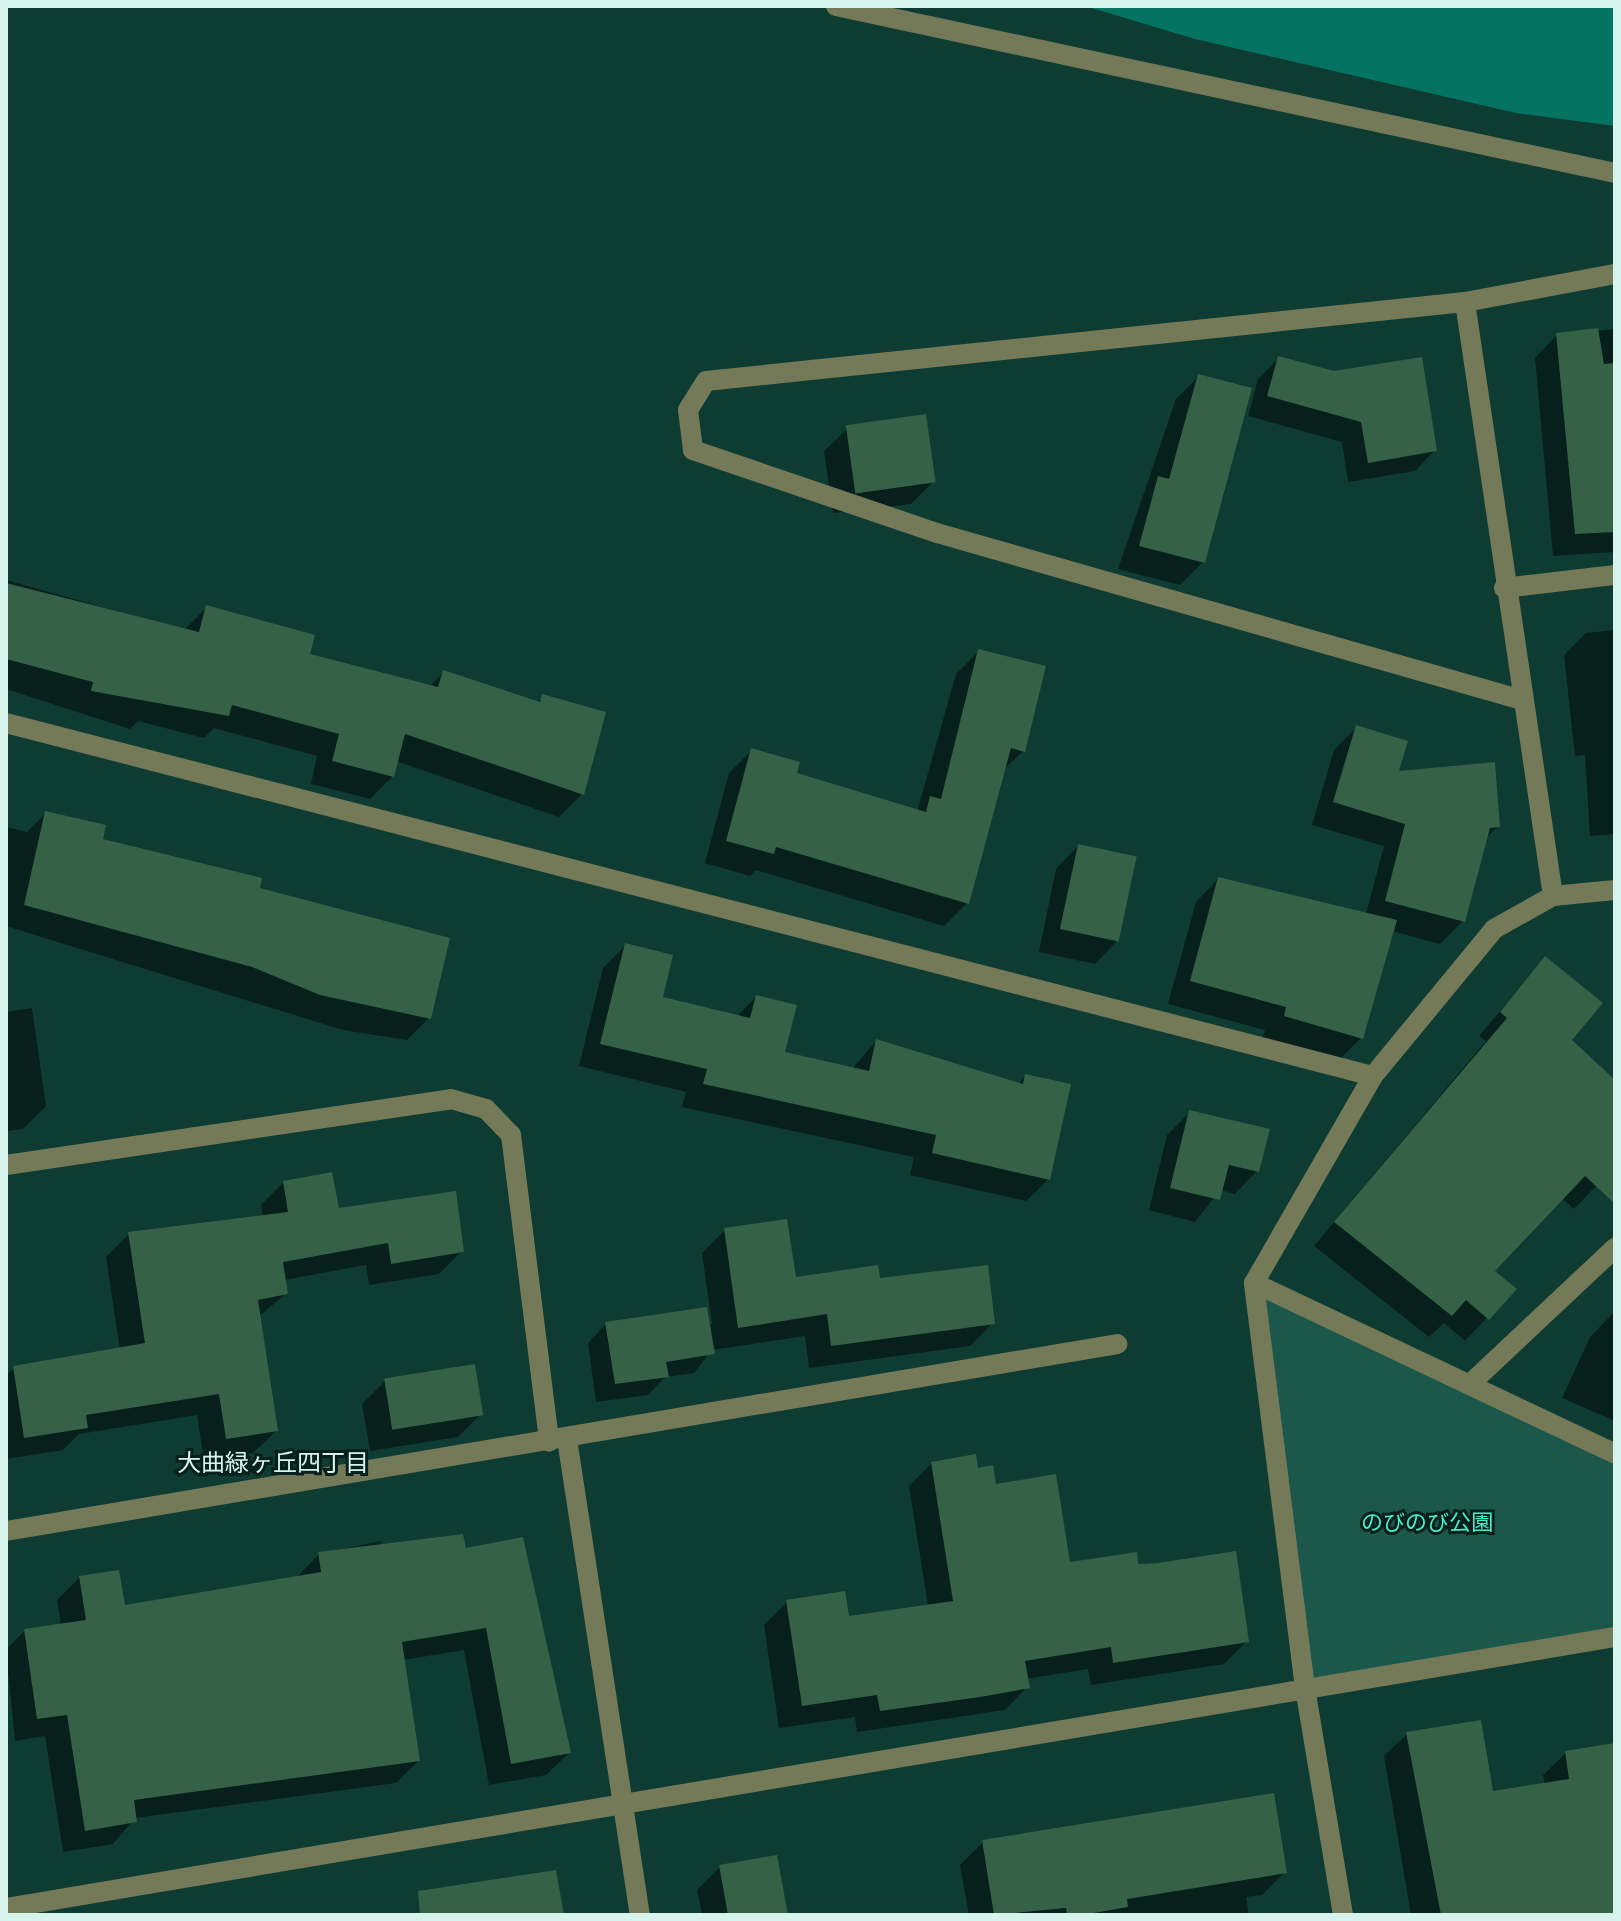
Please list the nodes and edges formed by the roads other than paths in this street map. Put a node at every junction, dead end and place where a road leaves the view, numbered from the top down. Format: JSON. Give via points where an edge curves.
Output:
{"nodes":[{"id":1,"x":836,"y":6,"type":"edge"},
{"id":2,"x":1615,"y":173,"type":"edge"},
{"id":3,"x":1615,"y":274,"type":"edge"},
{"id":4,"x":1465,"y":302,"type":"junction"},
{"id":5,"x":1615,"y":575,"type":"edge"},
{"id":6,"x":1504,"y":588,"type":"junction"},
{"id":7,"x":1522,"y":700,"type":"junction"},
{"id":8,"x":6,"y":723,"type":"edge"},
{"id":9,"x":1615,"y":890,"type":"edge"},
{"id":10,"x":1553,"y":896,"type":"junction"},
{"id":11,"x":1373,"y":1076,"type":"junction"},
{"id":12,"x":6,"y":1165,"type":"edge"},
{"id":13,"x":1615,"y":1248,"type":"edge"},
{"id":14,"x":1254,"y":1283,"type":"junction"},
{"id":15,"x":1117,"y":1344,"type":"dead end"},
{"id":16,"x":1470,"y":1384,"type":"junction"},
{"id":17,"x":558,"y":1440,"type":"junction"},
{"id":18,"x":1615,"y":1454,"type":"edge"},
{"id":19,"x":6,"y":1531,"type":"edge"},
{"id":20,"x":1615,"y":1637,"type":"edge"},
{"id":21,"x":1305,"y":1688,"type":"junction"},
{"id":22,"x":622,"y":1804,"type":"junction"},
{"id":23,"x":6,"y":1908,"type":"edge"},
{"id":24,"x":640,"y":1915,"type":"edge"},
{"id":25,"x":1343,"y":1915,"type":"edge"}],
"edges":[{"from":1,"to":2,"type":"street"},
{"from":3,"to":4,"type":"street"},
{"from":4,"to":6,"type":"street"},
{"from":4,"to":7,"type":"street","via":[[706,381],[688,410],[693,450],[937,533]]},
{"from":5,"to":6,"type":"street"},
{"from":6,"to":7,"type":"street"},
{"from":7,"to":10,"type":"street"},
{"from":8,"to":11,"type":"street"},
{"from":9,"to":10,"type":"street"},
{"from":10,"to":11,"type":"street","via":[[1494,929]]},
{"from":11,"to":14,"type":"street"},
{"from":12,"to":17,"type":"street","via":[[451,1099],[486,1109],[511,1135]]},
{"from":13,"to":16,"type":"street"},
{"from":14,"to":16,"type":"street"},
{"from":14,"to":21,"type":"street"},
{"from":15,"to":17,"type":"street"},
{"from":16,"to":18,"type":"street"},
{"from":17,"to":19,"type":"street"},
{"from":17,"to":22,"type":"street"},
{"from":20,"to":21,"type":"street"},
{"from":21,"to":22,"type":"street"},
{"from":21,"to":25,"type":"street"},
{"from":22,"to":23,"type":"street"},
{"from":22,"to":24,"type":"street"}]}
